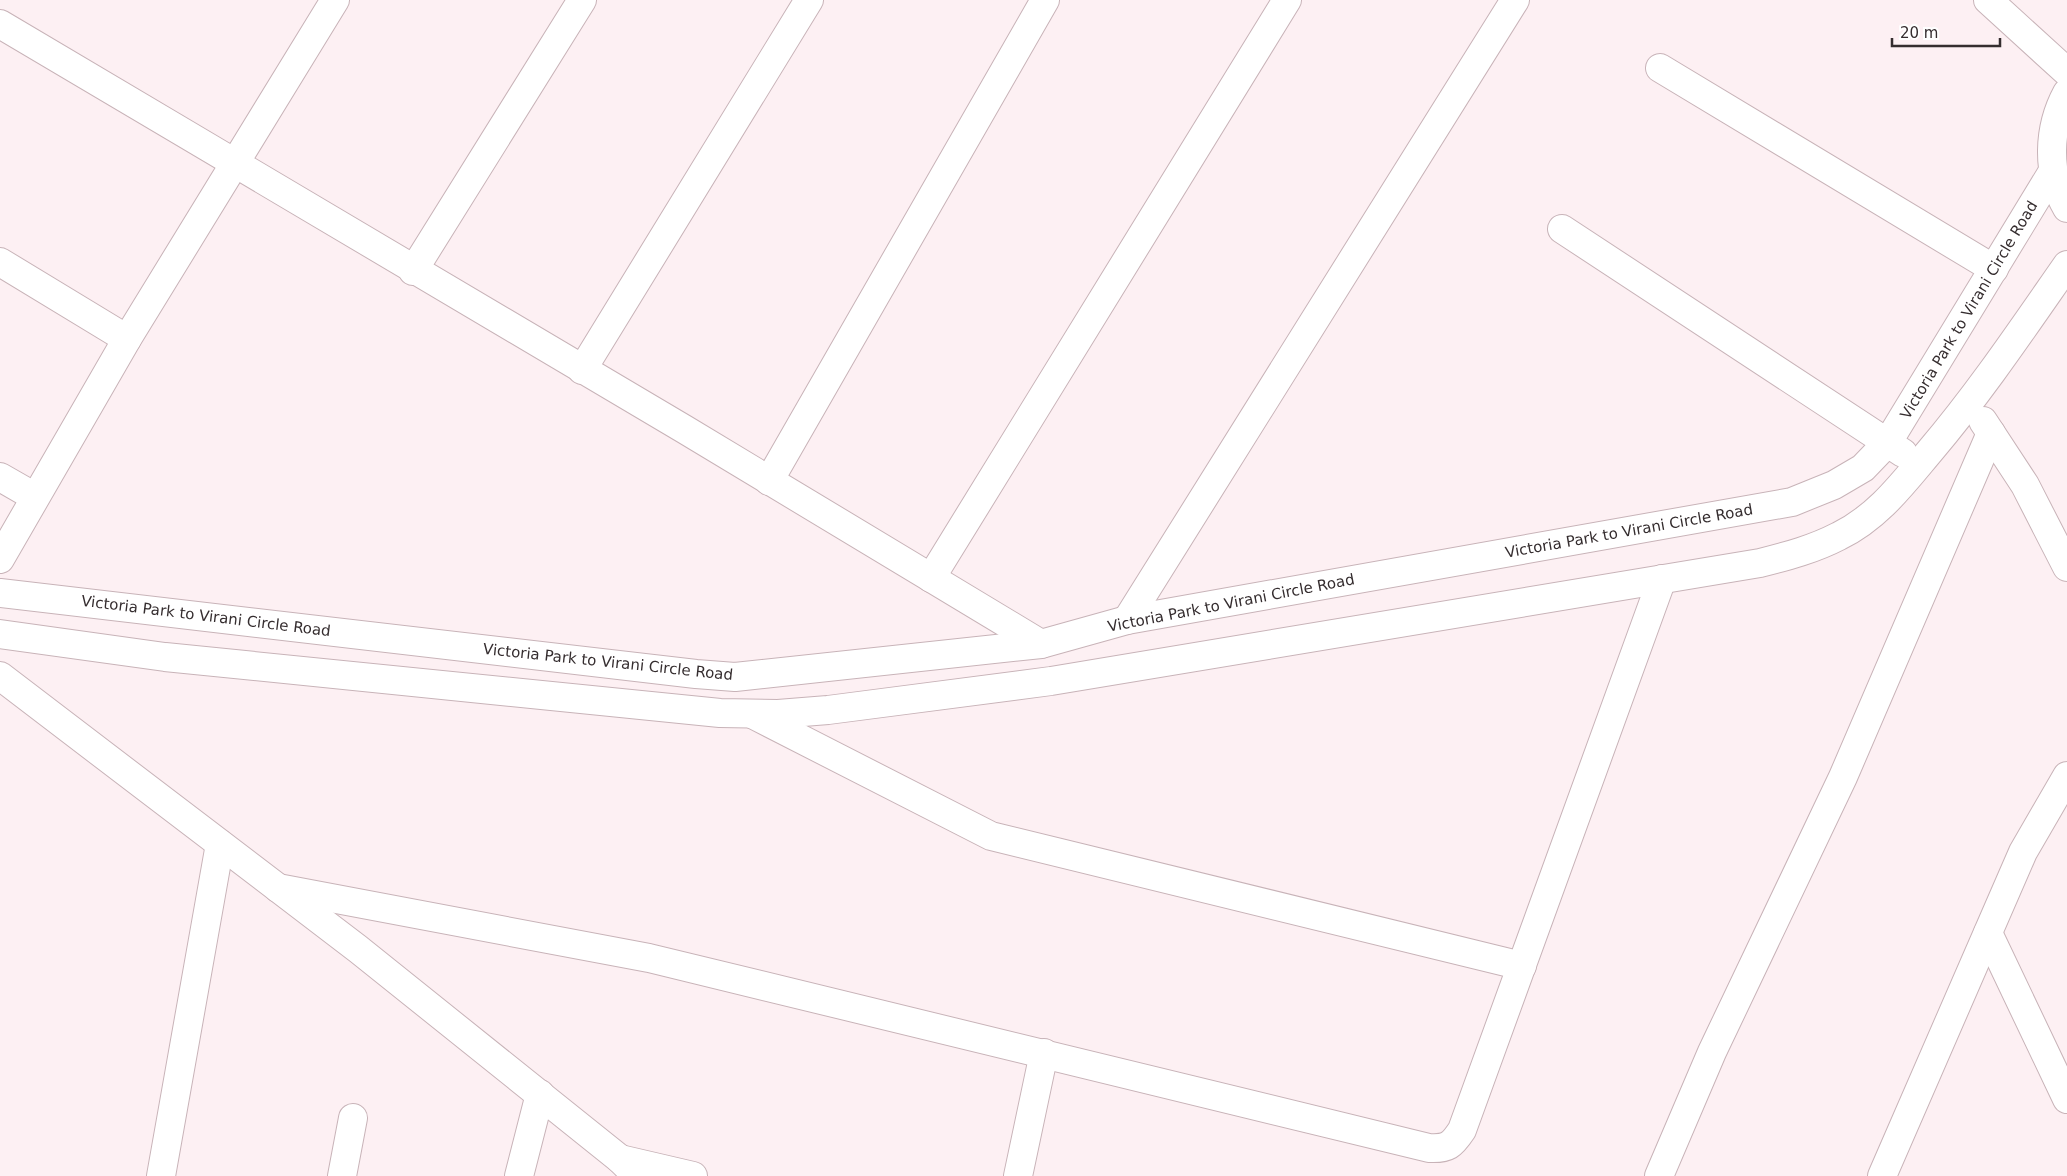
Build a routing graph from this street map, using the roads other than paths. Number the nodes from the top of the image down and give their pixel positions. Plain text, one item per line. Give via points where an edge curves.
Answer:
1 (335, 0) edge
2 (582, 0) edge
3 (809, 0) edge
4 (1045, 0) edge
5 (1287, 0) edge
6 (1515, 0) edge
7 (1988, 0) edge
8 (0, 24) edge
9 (1660, 68) dead end
10 (2067, 72) edge
11 (2067, 92) edge
12 (234, 165) junction
13 (2053, 171) junction
14 (2067, 208) edge
15 (1562, 229) dead end
16 (0, 262) edge
17 (2067, 265) edge
18 (1994, 269) junction
19 (413, 271) junction
20 (127, 339) junction
21 (582, 370) junction
22 (1971, 402) junction
23 (1991, 432) junction
24 (1888, 442) junction
25 (1919, 464) junction
26 (0, 477) edge
27 (769, 481) junction
28 (36, 497) junction
29 (0, 559) edge
30 (2067, 567) edge
31 (931, 578) junction
32 (1662, 579) junction
33 (0, 593) edge
34 (1127, 620) junction
35 (0, 634) edge
36 (1041, 644) junction
37 (880, 662) junction
38 (0, 676) edge
39 (887, 702) junction
40 (750, 713) junction
41 (2067, 776) edge
42 (220, 844) junction
43 (278, 888) junction
44 (1988, 934) junction
45 (1522, 966) junction
46 (1044, 1053) junction
47 (540, 1094) junction
48 (2067, 1099) edge
49 (353, 1118) dead end
50 (629, 1168) edge
51 (161, 1176) edge
52 (342, 1176) edge
53 (519, 1176) edge
54 (693, 1176) edge
55 (1018, 1176) edge
56 (1659, 1176) edge
57 (1882, 1176) edge

1 - 12 street
2 - 19 street
3 - 21 street
4 - 27 street
5 - 31 street
6 - 34 street
7 - 10 street
8 - 12 street
9 - 18 street
11 - 13 street via 2059,107 2052,139
12 - 19 street
12 - 20 street
13 - 14 street
13 - 18 street, Victoria Park to Virani Circle Road
15 - 24 street
16 - 20 street
17 - 22 street
18 - 24 street, Victoria Park to Virani Circle Road
19 - 21 street
20 - 28 street
21 - 27 street
22 - 23 street
22 - 25 street
23 - 30 street via 2025,486
23 - 56 street via 1843,777 1712,1052
24 - 25 street
24 - 34 street, Victoria Park to Virani Circle Road via 1863,468 1834,485 1792,502
25 - 32 street via 1875,513 1840,536 1805,551 1760,563
26 - 28 street
27 - 31 street
28 - 29 street
31 - 36 street
32 - 39 street via 1092,675
32 - 45 street
33 - 37 street, Victoria Park to Virani Circle Road via 696,674 735,677
34 - 36 street, Victoria Park to Virani Circle Road
35 - 40 street via 165,657 720,713
36 - 37 street, Victoria Park to Virani Circle Road
37 - 39 street
38 - 42 street
39 - 40 street via 828,710
40 - 45 street via 991,836
41 - 44 street via 2023,852
42 - 43 street
42 - 51 street
43 - 46 street via 648,958
43 - 47 street
44 - 48 street
44 - 57 street
45 - 46 street via 1462,1130 1454,1142 1443,1149
46 - 55 street
47 - 50 street
47 - 53 street
49 - 52 street
50 - 54 street

